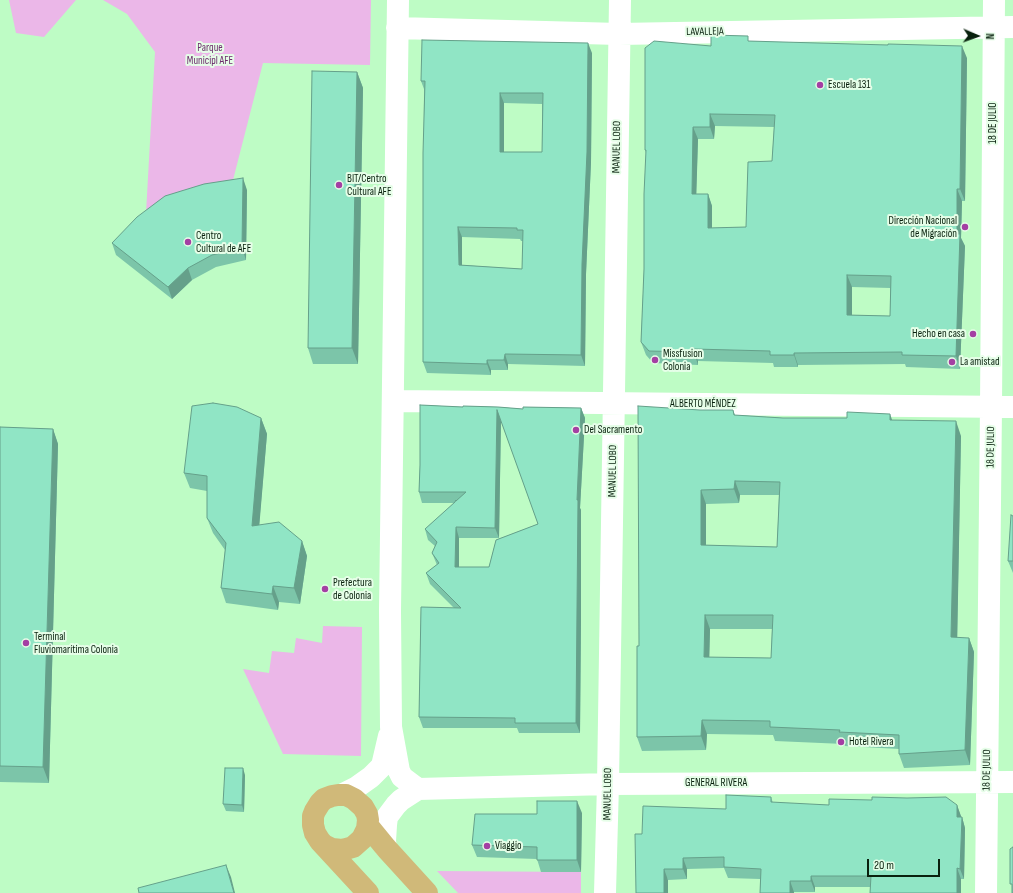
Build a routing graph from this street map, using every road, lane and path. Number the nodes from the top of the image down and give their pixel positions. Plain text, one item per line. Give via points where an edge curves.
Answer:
1 (398, 0) edge
2 (620, 0) edge
3 (994, 0) edge
4 (1003, 27) edge
5 (397, 28) junction
6 (619, 34) junction
7 (393, 401) junction
8 (614, 404) junction
9 (991, 406) junction
10 (1013, 407) edge
11 (391, 727) junction
12 (987, 782) junction
13 (1013, 782) edge
14 (608, 784) junction
15 (418, 789) junction
16 (341, 795) junction
17 (368, 826) junction
18 (324, 845) junction
19 (386, 848) junction
20 (368, 893) edge
21 (427, 893) edge
22 (605, 893) edge
23 (986, 893) edge

1 - 5 street
2 - 6 street, MANUEL LOBO
3 - 4 street, 18 DE JULIO
4 - 6 street, LAVALLEJA
4 - 9 street, 18 DE JULIO
5 - 6 street, LAVALLEJA
5 - 7 street
6 - 8 street, MANUEL LOBO
7 - 8 street, ALBERTO MÉNDEZ
7 - 11 street
8 - 9 street, ALBERTO MÉNDEZ
8 - 14 street, MANUEL LOBO
9 - 10 street, ALBERTO MÉNDEZ
9 - 12 street, 18 DE JULIO
11 - 15 street via 399,771 402,777
11 - 16 street via 382,766 372,777
12 - 13 street, GENERAL RIVERA
12 - 14 street, GENERAL RIVERA
12 - 23 street, 18 DE JULIO
14 - 15 street, GENERAL RIVERA
14 - 22 street, MANUEL LOBO
15 - 19 street via 401,800 387,817
16 - 17 main road via 352,797 361,804 367,814
16 - 18 main road via 322,801 313,816 315,833
17 - 18 main road via 362,840 351,848 337,850
17 - 19 main road
18 - 20 main road
19 - 21 main road

